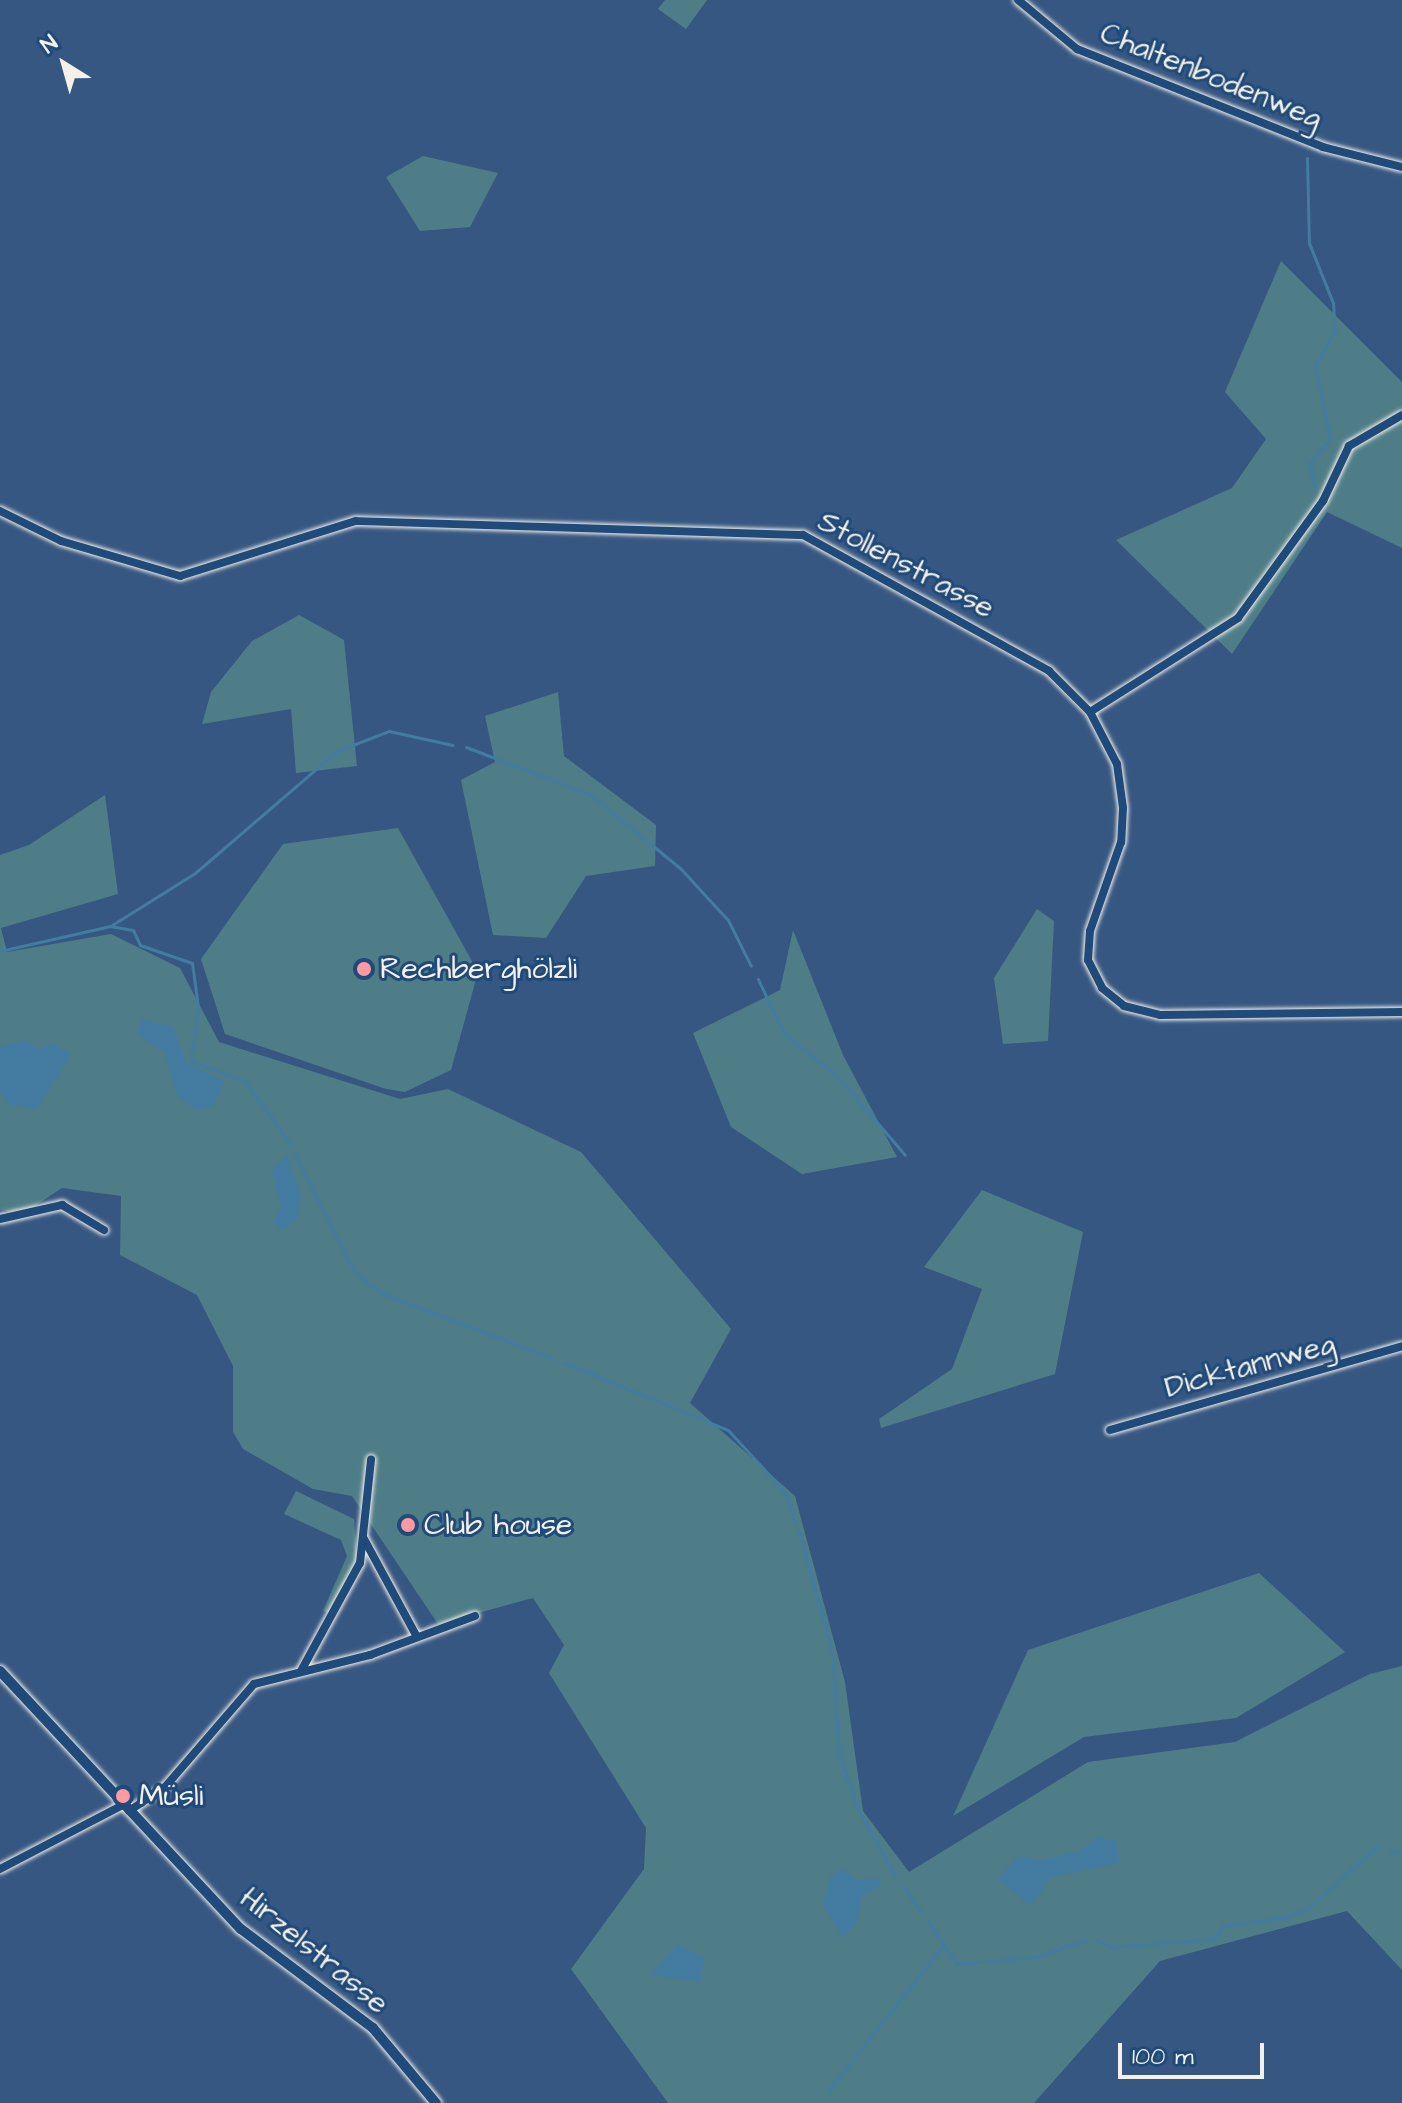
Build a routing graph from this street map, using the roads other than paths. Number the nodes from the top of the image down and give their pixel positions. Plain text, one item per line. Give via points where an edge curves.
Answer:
1 (1018, 0) edge
2 (1402, 167) edge
3 (1402, 415) edge
4 (0, 511) edge
5 (1090, 712) junction
6 (1402, 1012) edge
7 (0, 1219) edge
8 (104, 1230) dead end
9 (1402, 1346) edge
10 (1110, 1430) dead end
11 (371, 1460) dead end
12 (364, 1538) junction
13 (475, 1616) dead end
14 (417, 1637) junction
15 (0, 1671) edge
16 (300, 1672) junction
17 (126, 1808) junction
18 (0, 1869) edge
19 (436, 2103) edge

1 - 2 street, Chaltenbodenweg via 1077,49 1323,147
3 - 5 street via 1349,446 1323,501 1238,618
4 - 5 street, Stollenstrasse via 61,541 180,576 356,521 785,532 819,541 999,640 1049,671
5 - 6 street, Stollenstrasse via 1117,764 1123,808 1121,842 1090,931 1088,960 1102,988 1124,1006 1160,1015
7 - 8 street via 62,1205
9 - 10 street, Dicktannweg
11 - 12 street
12 - 14 street
12 - 16 street via 360,1563
13 - 14 street
14 - 16 street
15 - 17 street, Hirzelstrasse
16 - 17 street via 254,1684 165,1787
17 - 18 street
17 - 19 street, Hirzelstrasse via 241,1929 389,2043

